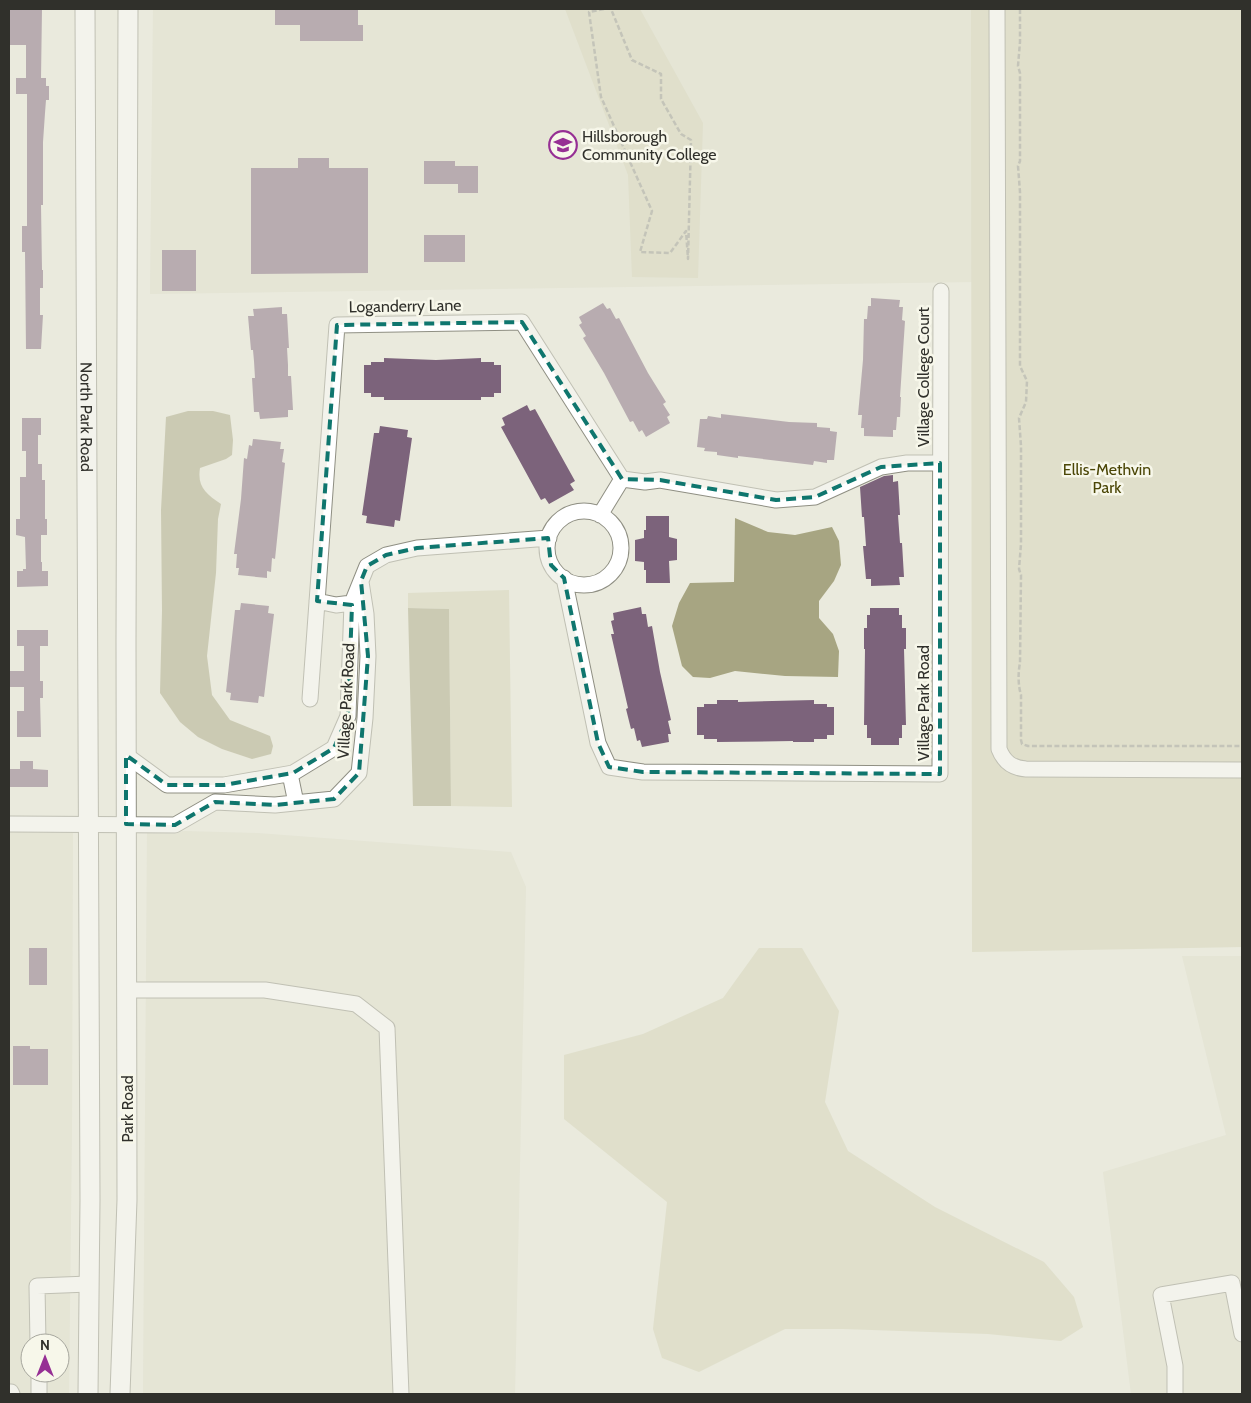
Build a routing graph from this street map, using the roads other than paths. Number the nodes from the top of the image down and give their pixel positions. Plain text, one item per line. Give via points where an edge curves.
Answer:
1 (85, 9) edge
2 (128, 9) edge
3 (998, 9) edge
4 (940, 291) dead end
5 (940, 463) junction
6 (622, 479) junction
7 (600, 515) junction
8 (549, 538) junction
9 (564, 578) junction
10 (361, 581) junction
11 (317, 601) junction
12 (352, 604) junction
13 (310, 699) dead end
14 (345, 723) junction
15 (364, 725) junction
16 (126, 755) junction
17 (1242, 770) edge
18 (290, 774) junction
19 (214, 785) junction
20 (215, 802) junction
21 (296, 803) junction
22 (9, 824) edge
23 (88, 824) junction
24 (126, 824) junction
25 (127, 990) junction
26 (89, 1284) junction
27 (38, 1333) edge
28 (1242, 1334) edge
29 (88, 1394) edge
30 (120, 1394) edge
31 (401, 1394) edge
32 (1175, 1394) edge

1 - 23 main road, North Park Road
2 - 16 main road
3 - 17 street via 999,749 1006,762 1018,769
4 - 5 street, Village College Court
5 - 6 street via 881,466 815,497 776,500 660,480
5 - 9 street, Village Park Road via 940,774 643,772 609,767 598,743
6 - 7 street
6 - 11 street, Loganderry Lane via 522,322 337,325
7 - 8 street via 582,511 570,514 560,520
7 - 9 street via 614,526 619,536 619,560 613,571 593,584 581,585
8 - 9 street, Village Park Road via 547,554 551,565
8 - 10 street, Village Park Road via 409,550 386,555 366,566
10 - 12 street, Village Park Road
10 - 15 street, Village Park Road via 368,656
11 - 12 street
11 - 13 street, Loganderry Lane
12 - 14 street, Village Park Road via 348,716
14 - 15 street
14 - 18 street, Village Park Road via 334,748
15 - 21 street, Village Park Road via 360,773 334,799
16 - 19 street, Village Park Road via 167,785
16 - 24 main road
18 - 19 street, Village Park Road
18 - 21 street
19 - 20 street
20 - 21 street, Village Park Road
20 - 24 street via 175,825
22 - 23 street
23 - 24 street
23 - 26 main road
24 - 25 main road, Park Road
25 - 30 main road, Park Road via 128,1200
25 - 31 street via 265,990 356,1004 386,1028
26 - 27 street via 37,1286
26 - 29 main road
28 - 32 street via 1232,1282 1161,1295 1175,1366

